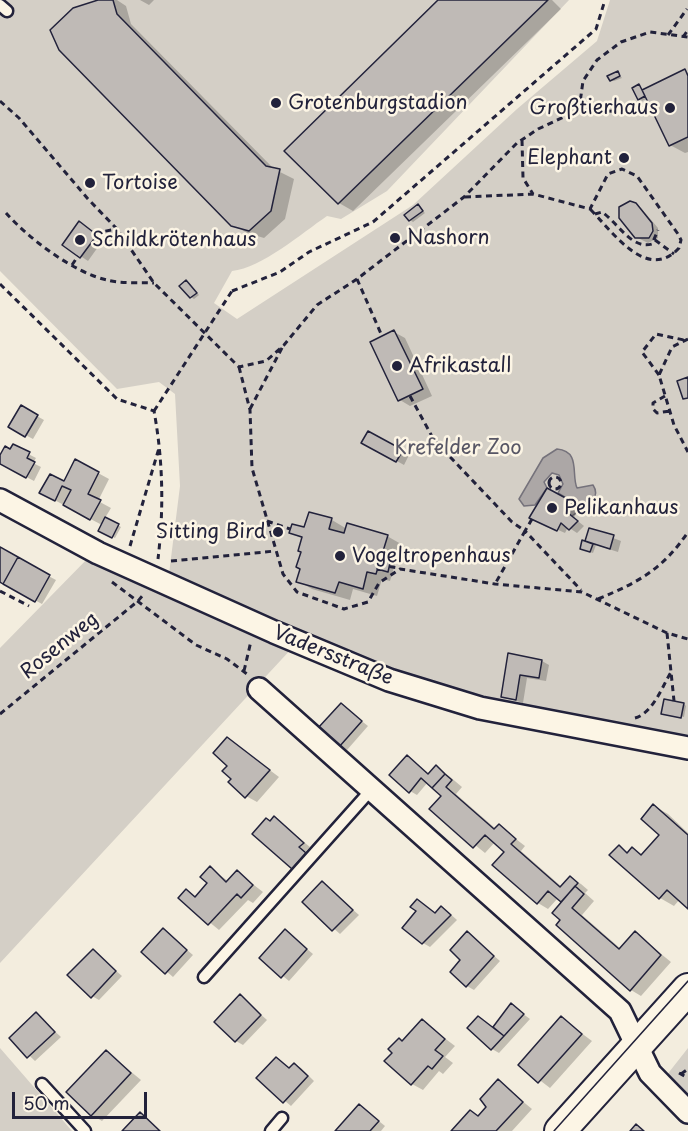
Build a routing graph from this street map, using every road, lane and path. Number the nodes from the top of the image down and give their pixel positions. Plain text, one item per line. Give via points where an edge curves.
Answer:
1 (605, 0) edge
2 (687, 9) edge
3 (688, 30) edge
4 (668, 35) junction
5 (683, 37) junction
6 (688, 37) edge
7 (0, 101) edge
8 (650, 105) dead end
9 (579, 110) junction
10 (522, 140) junction
11 (533, 194) junction
12 (464, 197) junction
13 (590, 209) junction
14 (6, 213) dead end
15 (595, 214) junction
16 (117, 229) junction
17 (658, 230) dead end
18 (94, 233) dead end
19 (655, 240) junction
20 (633, 241) junction
21 (629, 249) junction
22 (674, 254) junction
23 (78, 256) dead end
24 (71, 265) junction
25 (357, 279) junction
26 (154, 283) junction
27 (0, 284) edge
28 (382, 336) dead end
29 (687, 340) edge
30 (284, 345) junction
31 (239, 367) junction
32 (660, 375) junction
33 (410, 396) dead end
34 (665, 396) junction
35 (250, 410) junction
36 (154, 411) junction
37 (670, 411) junction
38 (160, 444) junction
39 (688, 452) edge
40 (549, 488) joint
41 (0, 500) edge
42 (532, 519) dead end
43 (265, 520) junction
44 (290, 529) dead end
45 (525, 531) junction
46 (688, 532) edge
47 (275, 551) junction
48 (171, 561) dead end
49 (125, 563) junction
50 (379, 565) dead end
51 (400, 569) junction
52 (156, 577) junction
53 (495, 584) junction
54 (0, 591) edge
55 (582, 592) junction
56 (598, 599) junction
57 (138, 601) dead end
58 (29, 606) dead end
59 (148, 607) dead end
60 (256, 624) junction
61 (667, 633) junction
62 (688, 639) edge
63 (671, 672) junction
64 (259, 689) dead end
65 (674, 701) dead end
66 (0, 714) edge
67 (641, 716) dead end
68 (688, 748) edge
69 (371, 790) junction
70 (204, 977) dead end
71 (688, 989) edge
72 (637, 1046) junction
73 (688, 1069) edge
74 (681, 1074) dead end
75 (42, 1084) dead end
76 (688, 1112) edge
77 (282, 1118) dead end
78 (85, 1131) edge
79 (270, 1131) edge
80 (560, 1131) edge

1 - 36 path, bridge via 596,29 373,222 309,252 280,272 232,291
2 - 4 path
3 - 5 path
4 - 5 path
4 - 9 path via 650,32 621,42 597,60 583,81
5 - 6 path
7 - 16 path
8 - 9 path via 632,112
9 - 10 path
10 - 11 path via 523,178
10 - 12 path
11 - 12 path
11 - 13 path
12 - 25 path
13 - 15 path
13 - 22 path via 608,174 622,169 630,172 637,176 678,234 681,240
14 - 24 path
15 - 20 path via 602,212
15 - 21 path
16 - 18 path
16 - 26 path
17 - 19 path
19 - 20 path via 644,246
19 - 22 path
20 - 21 path
21 - 22 path via 654,261
23 - 24 path
24 - 26 path via 106,280
25 - 28 path
25 - 30 path via 317,305
26 - 31 path
27 - 36 path via 117,399
29 - 32 path via 672,346
29 - 32 path via 656,334 648,344 642,352
30 - 31 path via 266,361
30 - 35 path
31 - 35 path
32 - 34 path
33 - 45 path via 434,440
34 - 37 path
34 - 37 path via 652,403 653,409 657,413
35 - 43 path via 252,468
36 - 38 path
37 - 39 path
38 - 49 path
38 - 52 path via 164,516
40 - 40 path via 559,487 559,478 550,479
41 - 49 street, Vadersstraße via 98,553
42 - 45 path
43 - 44 path
43 - 47 path
45 - 53 path
45 - 55 path
46 - 56 path via 674,553 638,583
47 - 48 path
47 - 51 path via 283,574 297,592 344,609 368,602 379,583
49 - 52 street, Vadersstraße
50 - 51 path
51 - 53 path
52 - 60 street, Vadersstraße
53 - 55 path
54 - 58 path
55 - 56 path
56 - 61 path
57 - 66 path, Rosenweg
59 - 60 path via 196,645 244,671
60 - 68 street, Vadersstraße via 389,680 480,708
61 - 62 path
61 - 63 path
63 - 65 path
63 - 67 path
64 - 69 street
69 - 70 lane
69 - 72 street via 620,1011
71 - 72 main road
72 - 76 street via 650,1073
72 - 80 main road
73 - 74 path
75 - 78 lane
77 - 79 lane

